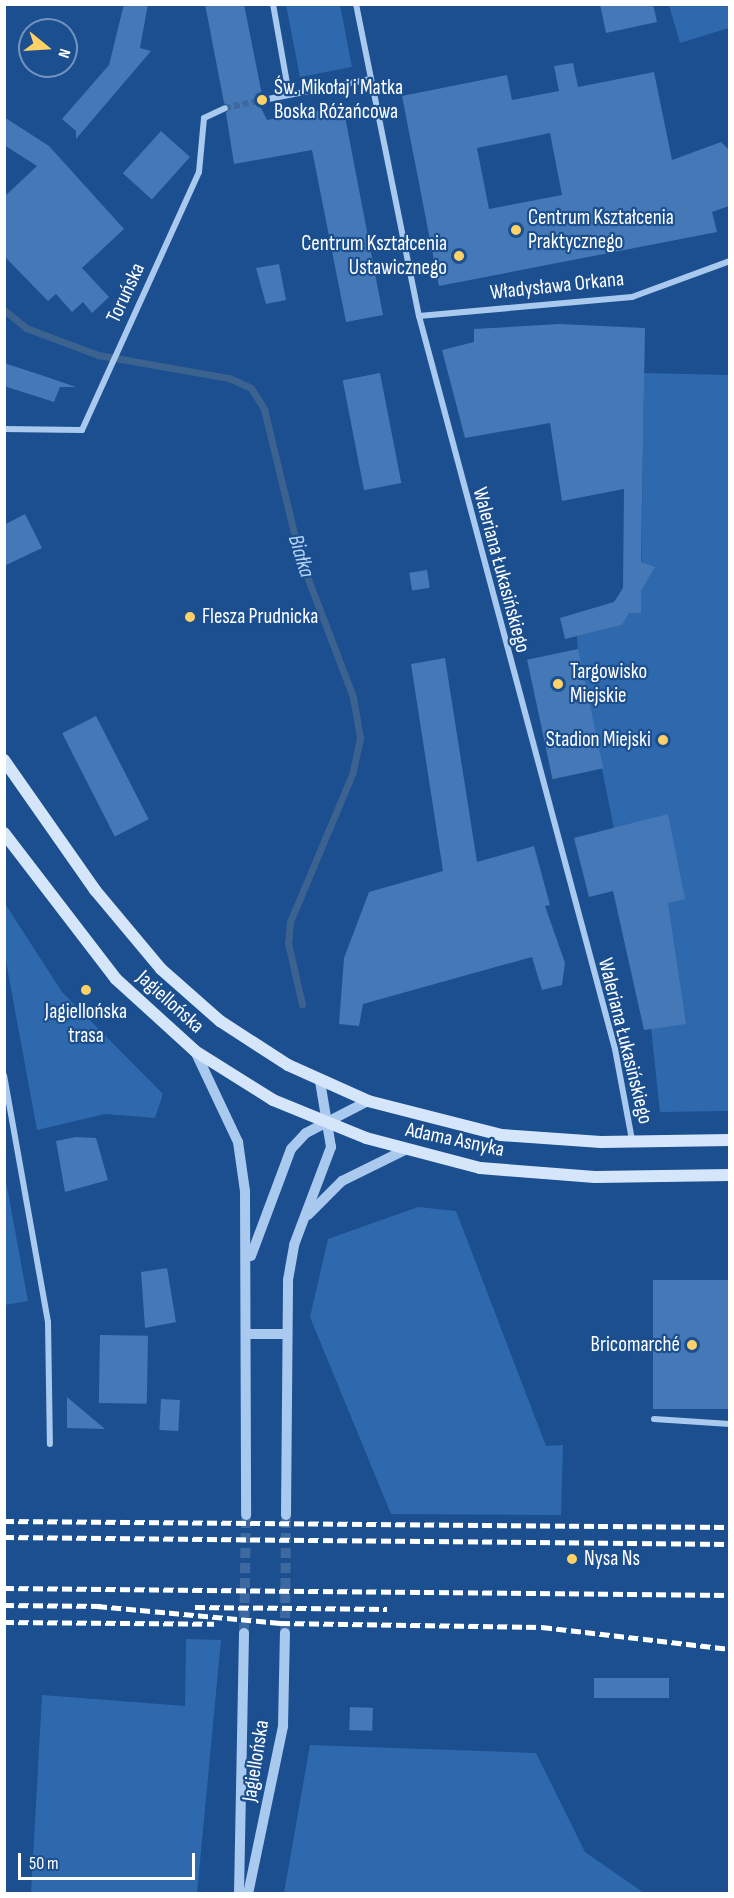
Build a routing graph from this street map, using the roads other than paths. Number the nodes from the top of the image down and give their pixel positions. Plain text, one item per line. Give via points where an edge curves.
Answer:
1 (273, 4) edge
2 (356, 4) edge
3 (371, 80) junction
4 (290, 95) junction
5 (262, 100) tunnel mouth
6 (225, 108) tunnel mouth
7 (729, 261) edge
8 (419, 316) junction
9 (4, 429) edge
10 (4, 760) edge
11 (4, 833) edge
12 (195, 1051) junction
13 (4, 1075) edge
14 (320, 1081) junction
15 (368, 1101) junction
16 (330, 1125) junction
17 (632, 1140) junction
18 (729, 1140) edge
19 (405, 1150) junction
20 (729, 1175) edge
21 (303, 1220) junction
22 (249, 1265) junction
23 (247, 1334) junction
24 (286, 1334) junction
25 (654, 1419) dead end
26 (729, 1424) edge
27 (50, 1444) dead end
28 (246, 1515) tunnel mouth
29 (286, 1515) tunnel mouth
30 (244, 1633) tunnel mouth
31 (285, 1633) tunnel mouth
32 (239, 1893) edge
33 (248, 1893) edge

1 - 4 street
2 - 3 street, Waleriana Łukasińskiego
3 - 4 street
3 - 8 street, Waleriana Łukasińskiego
4 - 5 street
6 - 9 street, Toruńska via 204,118 199,172 82,430
7 - 8 street, Władysława Orkana via 632,297
8 - 17 street, Waleriana Łukasińskiego via 615,1049
10 - 14 main road, Jagiellońska via 95,890 161,969 220,1021
11 - 12 main road, Jagiellońska via 116,979
12 - 16 main road, Adama Asnyka via 273,1100
12 - 22 street, Jagiellońska via 238,1142
13 - 27 street via 48,1322
14 - 15 main road, Adama Asnyka
14 - 16 street
15 - 16 street, Jagiellońska
15 - 17 main road, Adama Asnyka via 501,1135
16 - 19 main road, Adama Asnyka
16 - 21 street via 326,1167
16 - 22 street, Jagiellońska via 306,1133 291,1149
17 - 18 main road, Adama Asnyka
19 - 20 main road, Adama Asnyka via 480,1168 550,1175
19 - 21 street via 342,1181
21 - 24 street via 288,1280
22 - 23 street, Jagiellońska
23 - 24 street
23 - 28 street, Jagiellońska
24 - 29 street
25 - 26 street
30 - 32 street, Jagiellońska
31 - 33 street, Jagiellońska via 283,1726

